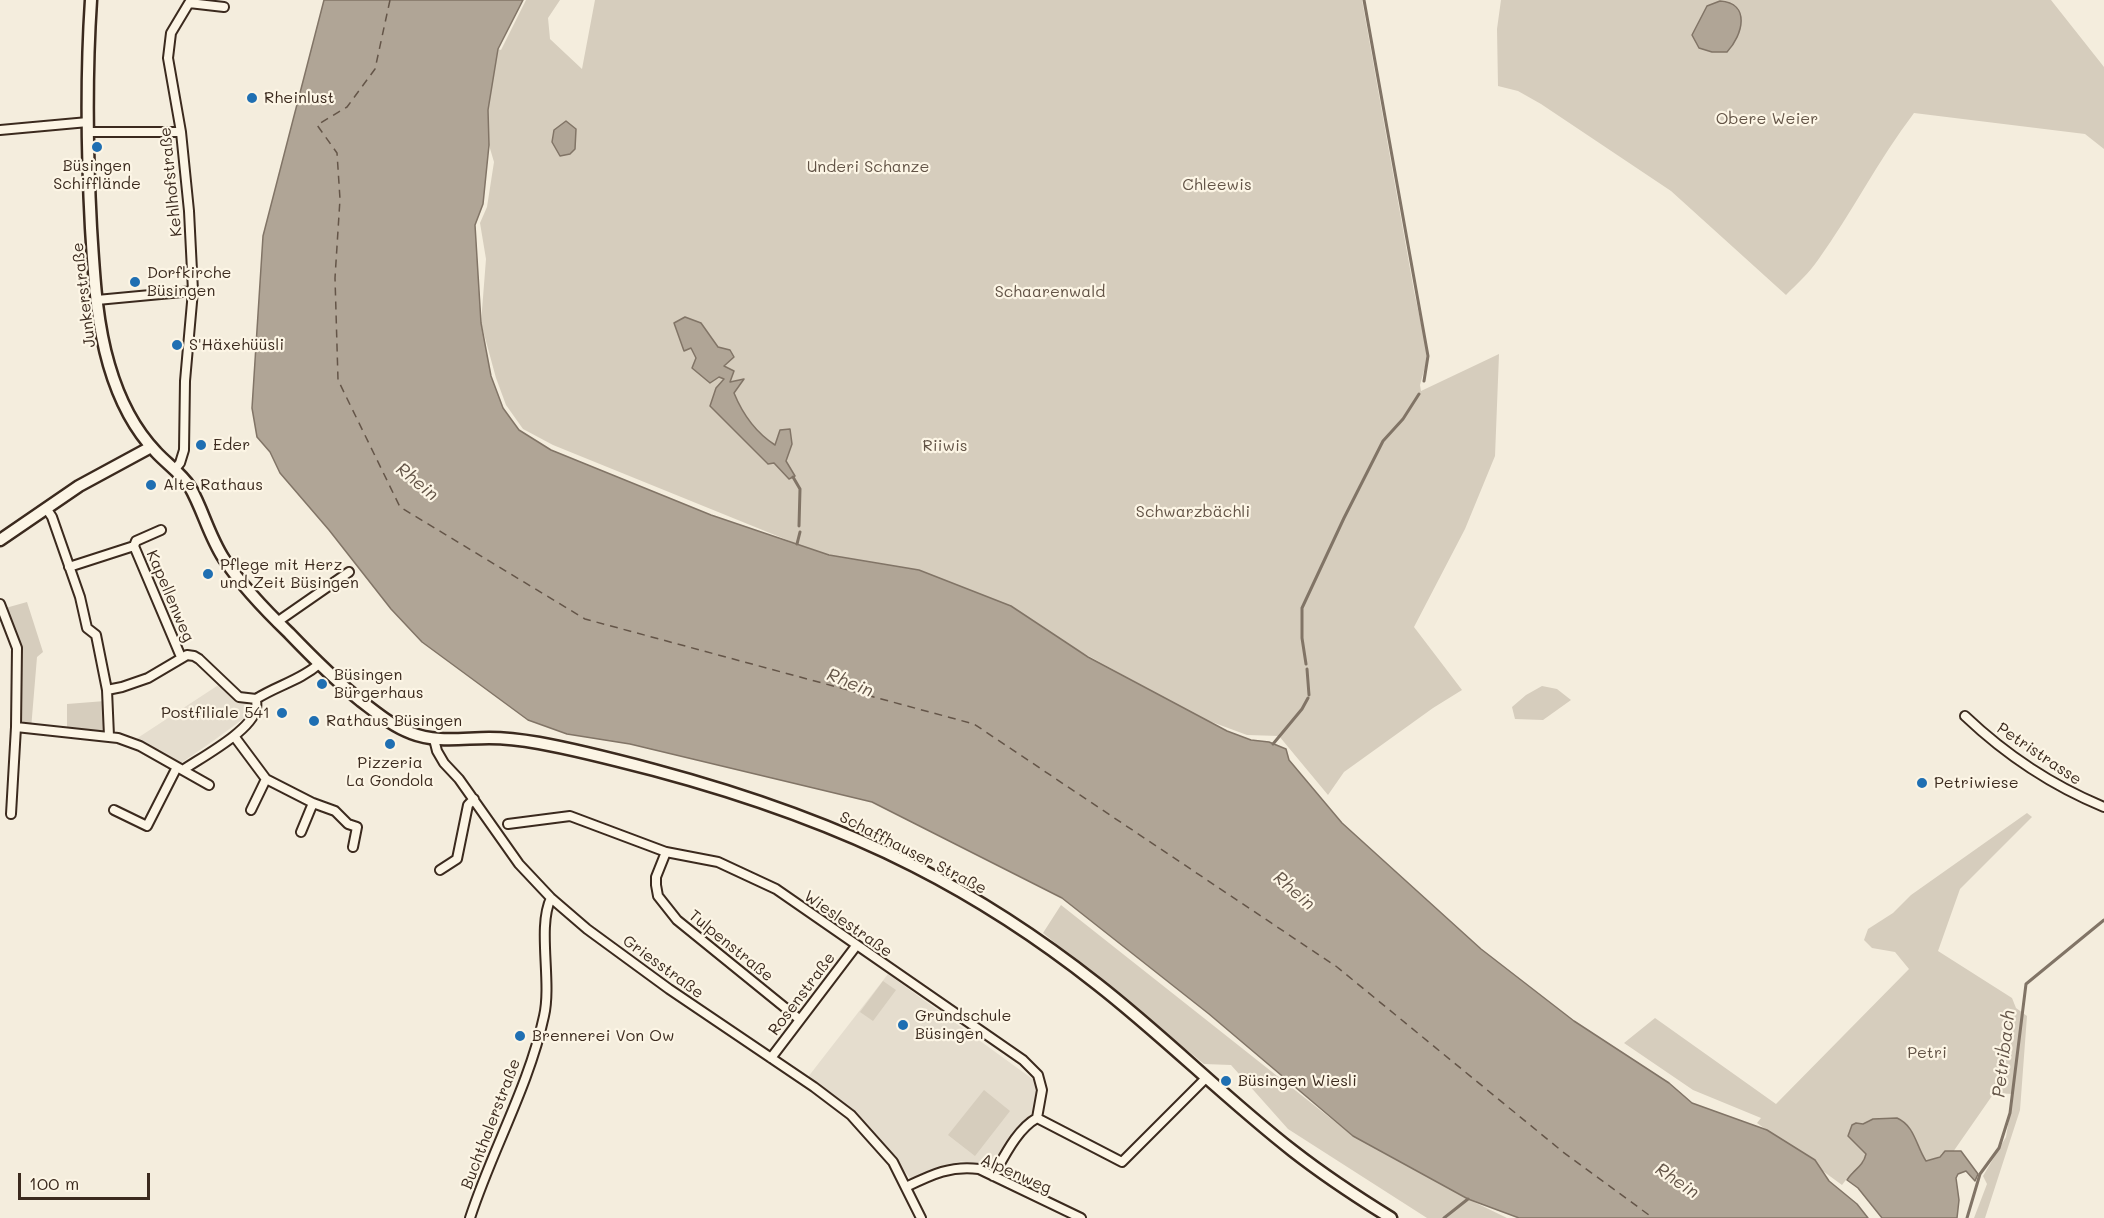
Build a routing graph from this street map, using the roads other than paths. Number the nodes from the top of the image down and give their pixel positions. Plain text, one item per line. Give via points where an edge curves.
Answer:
1 (91, 0) edge
2 (224, 7) dead end
3 (88, 127) junction
4 (0, 130) edge
5 (181, 132) junction
6 (193, 291) junction
7 (97, 300) junction
8 (151, 447) junction
9 (174, 469) junction
10 (46, 508) junction
11 (161, 530) dead end
12 (0, 540) edge
13 (134, 546) junction
14 (69, 567) junction
15 (349, 572) dead end
16 (0, 603) edge
17 (277, 622) junction
18 (181, 657) junction
19 (320, 664) junction
20 (107, 690) junction
21 (256, 699) junction
22 (1965, 716) dead end
23 (16, 727) junction
24 (109, 736) junction
25 (234, 736) junction
26 (434, 739) junction
27 (180, 769) junction
28 (266, 780) junction
29 (209, 785) dead end
30 (474, 799) junction
31 (313, 803) junction
32 (2104, 807) edge
33 (114, 810) dead end
34 (251, 810) dead end
35 (11, 814) dead end
36 (508, 824) dead end
37 (301, 832) dead end
38 (353, 847) dead end
39 (666, 852) junction
40 (440, 870) dead end
41 (551, 898) junction
42 (856, 946) junction
43 (799, 1019) junction
44 (771, 1059) junction
45 (1206, 1078) junction
46 (1037, 1118) junction
47 (993, 1176) junction
48 (906, 1187) junction
49 (470, 1218) edge
50 (921, 1218) edge
51 (1081, 1218) edge
52 (1391, 1218) edge

1 - 3 main road, Junkerstraße
2 - 5 street, Kehlhofstraße via 189,3 171,33 168,69
3 - 4 street
3 - 5 street
3 - 7 main road, Junkerstraße
5 - 6 street, Kehlhofstraße
6 - 7 street
6 - 9 street, Kehlhofstraße via 184,381 184,450
7 - 8 main road, Junkerstraße via 113,379
8 - 9 main road, Junkerstraße
8 - 10 main road
9 - 17 main road, Junkerstraße via 190,488 224,558
10 - 12 main road
10 - 14 street
11 - 13 street, Kapellenweg via 136,541
13 - 14 street, Kapellenweg
13 - 18 street, Kapellenweg
14 - 20 street via 87,628 96,635
15 - 17 street
16 - 23 street via 16,648
17 - 19 main road, Junkerstraße
18 - 20 street, Kapellenweg via 148,678
18 - 21 street, Kapellenweg via 194,656 239,698
19 - 21 street
19 - 26 main road, Junkerstraße via 386,720 414,735
20 - 24 street
21 - 25 street via 249,722
22 - 32 street, Petristrasse via 2007,752 2077,796
23 - 24 street
23 - 35 street
24 - 27 street via 140,746
25 - 27 street
25 - 28 street
26 - 30 street, Griesstraße via 440,757
26 - 45 main road, Schaffhauser Straße via 507,739 586,753 739,794 846,834 946,883 1034,937 1097,983
27 - 29 street
27 - 33 street via 147,826
28 - 31 street
28 - 34 street
30 - 40 street via 468,805 457,859
30 - 41 street, Griesstraße via 519,864
31 - 37 street
31 - 38 street via 335,811 357,827
36 - 39 street, Wieslestraße via 570,816
39 - 42 street, Wieslestraße via 718,862 776,889
39 - 43 street, Tulpenstraße via 656,885 658,896 677,920
41 - 44 street, Griesstraße via 669,989
41 - 49 street, Buchthalerstraße via 546,916 544,1015 513,1113
42 - 43 street, Rosenstraße
42 - 46 street, Wieslestraße via 1023,1060 1038,1075 1042,1090
43 - 44 street, Rosenstraße
44 - 48 street, Griesstraße via 851,1115 892,1162
45 - 46 street via 1122,1162
45 - 52 main road, Schaffhauser Straße via 1292,1150
46 - 47 street via 1029,1123
47 - 48 street, Alpenweg via 979,1169 956,1168
47 - 51 street, Alpenweg
48 - 50 street, Griesstraße

